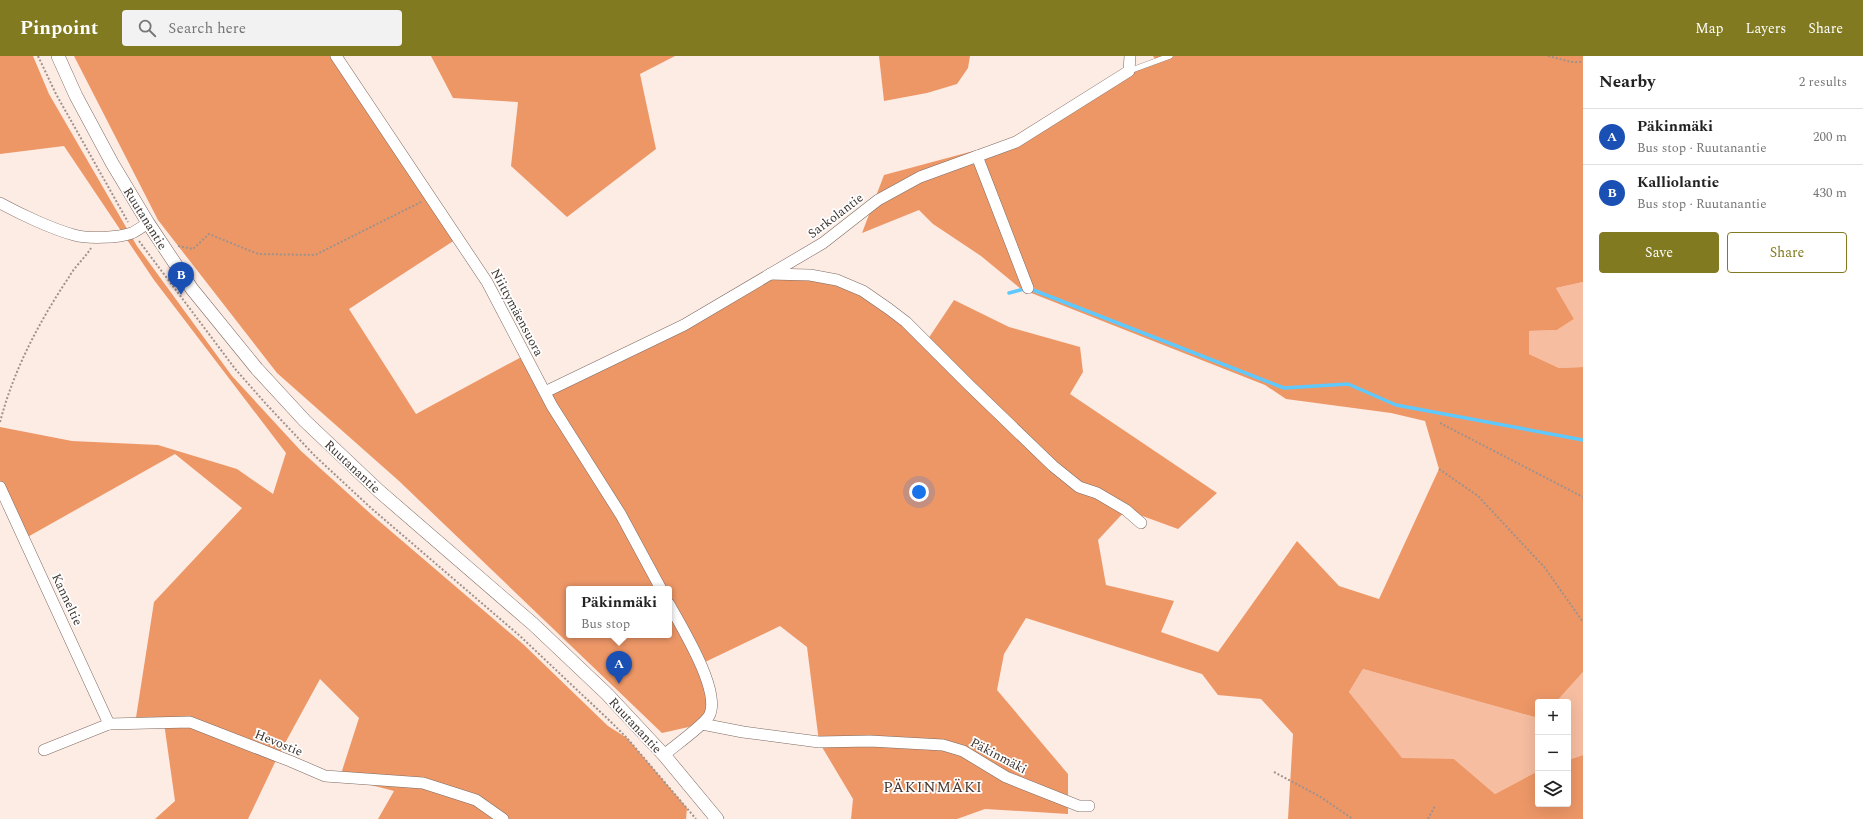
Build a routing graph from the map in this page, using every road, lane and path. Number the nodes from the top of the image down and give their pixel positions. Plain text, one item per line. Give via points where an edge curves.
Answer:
1 (58, 56) edge
2 (336, 56) edge
3 (1130, 56) edge
4 (1170, 56) edge
5 (1548, 56) edge
6 (1583, 62) edge
7 (1129, 71) junction
8 (977, 156) junction
9 (430, 197) junction
10 (0, 203) edge
11 (148, 223) junction
12 (98, 237) junction
13 (161, 242) junction
14 (770, 274) junction
15 (1028, 288) dead end
16 (545, 392) junction
17 (0, 422) edge
18 (1440, 423) dead end
19 (1439, 469) dead end
20 (0, 487) edge
21 (1583, 497) edge
22 (1141, 522) dead end
23 (659, 586) edge
24 (672, 610) edge
25 (1583, 622) edge
26 (109, 724) junction
27 (702, 724) junction
28 (44, 750) dead end
29 (664, 755) junction
30 (1274, 772) dead end
31 (1089, 806) dead end
32 (1435, 806) dead end
33 (503, 819) edge
34 (717, 819) edge
35 (1353, 819) edge
36 (1428, 819) edge

1 - 11 street, Ruutanantie via 112,163
2 - 9 street, Niittymäensuora
3 - 7 street
4 - 7 lane
5 - 6 path via 1571,62
7 - 8 street, Sarkolantie via 1016,142
8 - 14 street, Sarkolantie via 920,177 878,200 823,243
8 - 15 street
9 - 13 path via 315,255 258,254 209,234 193,249
9 - 16 street, Niittymäensuora via 487,282
10 - 12 street via 75,236
11 - 12 street via 134,232
11 - 13 street, Ruutanantie
12 - 17 path via 83,261 70,275 27,347 6,398
13 - 29 street, Ruutanantie via 192,288 257,369 305,421 379,491 534,624 607,694
14 - 16 street, Sarkolantie via 684,325
14 - 22 street via 810,275 837,280 863,291 906,322 1052,466 1079,487 1097,493
16 - 23 street, Niittymäensuora via 621,515
18 - 21 path
19 - 25 path via 1478,496 1545,568
20 - 26 street, Kanneltie
24 - 27 street via 701,664 713,702 710,716
26 - 28 street, Hevostie
26 - 33 street, Hevostie via 190,722 325,776 423,783 476,800
27 - 29 street
27 - 31 street, Päkinmäki via 819,742 943,744 963,750 1006,777 1079,806
29 - 34 street, Ruutanantie
30 - 35 path via 1319,796
32 - 36 path

